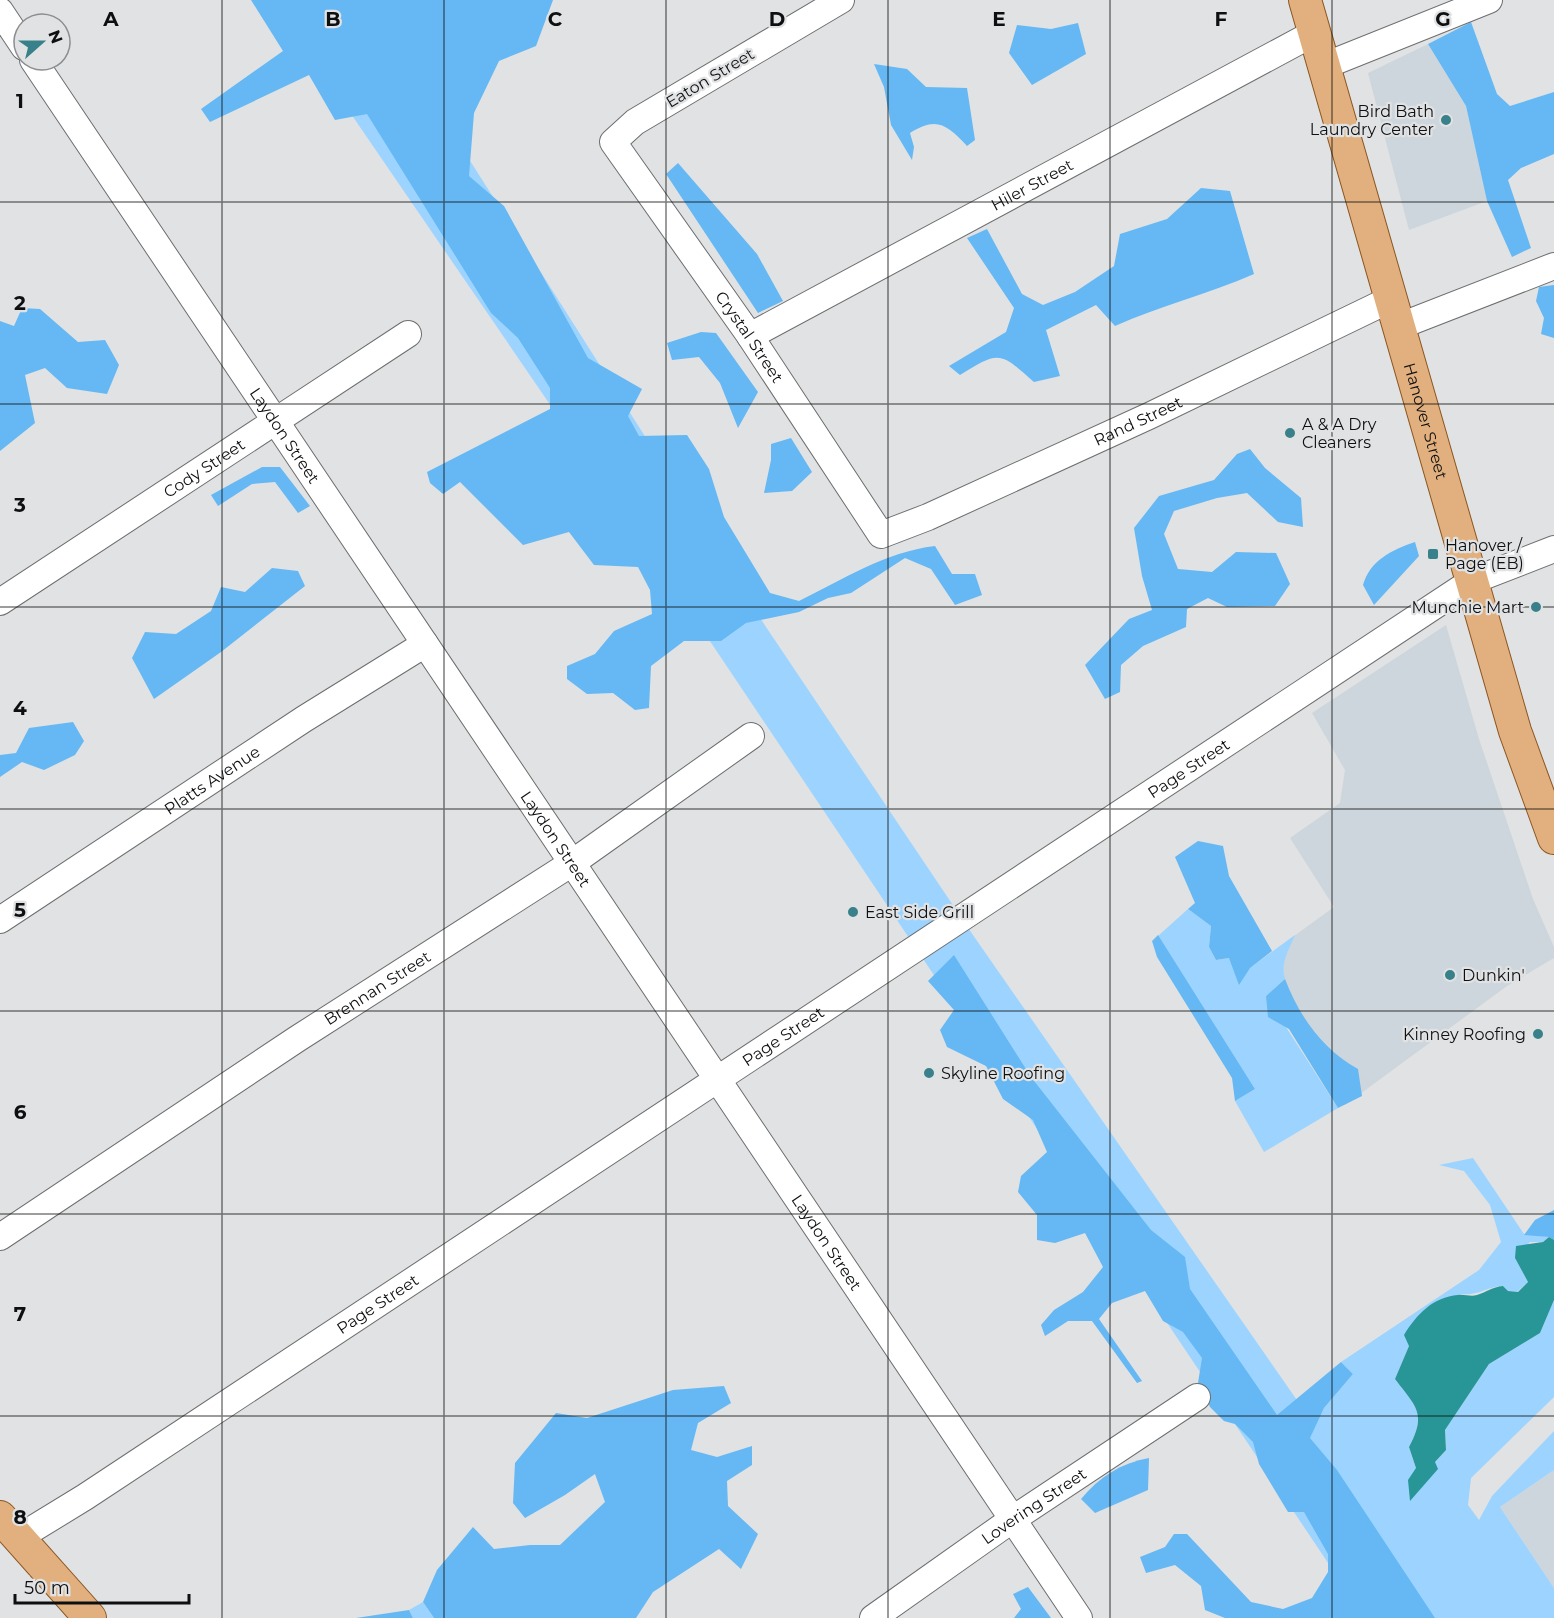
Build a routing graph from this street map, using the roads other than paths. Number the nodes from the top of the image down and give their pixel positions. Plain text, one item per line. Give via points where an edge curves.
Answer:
1 (841, 0) edge
2 (1305, 0) edge
3 (1489, 0) edge
4 (0, 11) edge
5 (12, 29) edge
6 (1314, 33) junction
7 (1324, 66) junction
8 (41, 72) edge
9 (613, 142) joint
10 (1554, 266) edge
11 (1396, 313) junction
12 (408, 334) dead end
13 (750, 336) junction
14 (276, 422) junction
15 (881, 535) joint
16 (1554, 549) edge
17 (1472, 581) junction
18 (0, 602) edge
19 (425, 644) junction
20 (751, 736) dead end
21 (1554, 838) edge
22 (572, 863) junction
23 (4, 909) edge
24 (717, 1080) junction
25 (0, 1237) edge
26 (1197, 1397) dead end
27 (1013, 1519) junction
28 (9, 1527) edge
29 (90, 1618) edge
30 (873, 1618) edge
31 (1079, 1618) edge

1 - 9 street, Eaton Street via 635,122
2 - 6 main road, Hanover Street
3 - 7 street
4 - 5 street
6 - 7 main road, Hanover Street
6 - 13 street, Hiler Street
7 - 11 main road, Hanover Street
8 - 14 street, Laydon Street
9 - 13 street, Crystal Street
10 - 11 street, Rand Street
11 - 15 street, Rand Street
11 - 17 main road, Hanover Street
12 - 14 street, Cody Street
13 - 15 street, Crystal Street
14 - 18 street, Cody Street
14 - 19 street, Laydon Street
16 - 17 street, Page Street
17 - 21 main road, Hanover Street via 1515,730
17 - 24 street, Page Street
19 - 22 street, Laydon Street
19 - 23 street, Platts Avenue
20 - 22 street, Brennan Street
22 - 24 street, Laydon Street
22 - 25 street, Brennan Street via 297,1039
24 - 27 street, Laydon Street
24 - 28 street, Page Street via 85,1497
26 - 27 street, Lovering Street
27 - 30 street, Lovering Street
27 - 31 street, Laydon Street
28 - 29 main road

